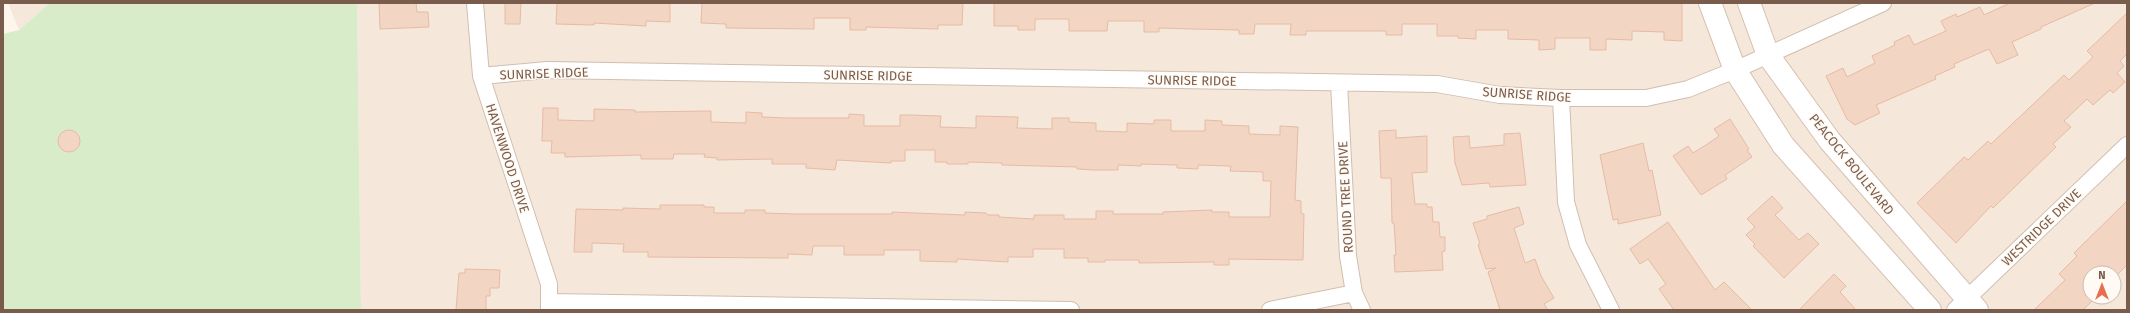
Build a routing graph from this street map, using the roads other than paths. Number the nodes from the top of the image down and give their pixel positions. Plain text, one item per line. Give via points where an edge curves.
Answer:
1 (475, 3) edge
2 (1710, 3) edge
3 (1748, 3) edge
4 (1883, 3) edge
5 (1768, 55) junction
6 (1735, 70) junction
7 (481, 76) junction
8 (1339, 83) junction
9 (1561, 98) junction
10 (2127, 145) edge
11 (1354, 293) junction
12 (549, 306) edge
13 (1966, 306) edge
14 (1071, 310) edge
15 (1270, 310) edge
16 (1362, 310) edge
17 (1611, 310) edge
18 (1930, 310) edge

1 - 7 street, HAVENWOOD DRIVE
2 - 6 street
3 - 5 street, PEACOCK BOULEVARD
4 - 5 street, SUNRISE RIDGE
5 - 6 street, SUNRISE RIDGE
5 - 13 street, PEACOCK BOULEVARD via 1830,141
6 - 9 street, SUNRISE RIDGE via 1688,89 1646,98
6 - 18 street via 1783,145
7 - 8 street, SUNRISE RIDGE via 547,70
7 - 12 street, HAVENWOOD DRIVE via 549,284
8 - 9 street, SUNRISE RIDGE via 1437,84 1500,95
8 - 11 street, ROUND TREE DRIVE via 1348,256
9 - 17 street via 1566,202 1578,245
10 - 13 street, WESTRIDGE DRIVE
11 - 15 street
11 - 16 street, ROUND TREE DRIVE
12 - 14 street

